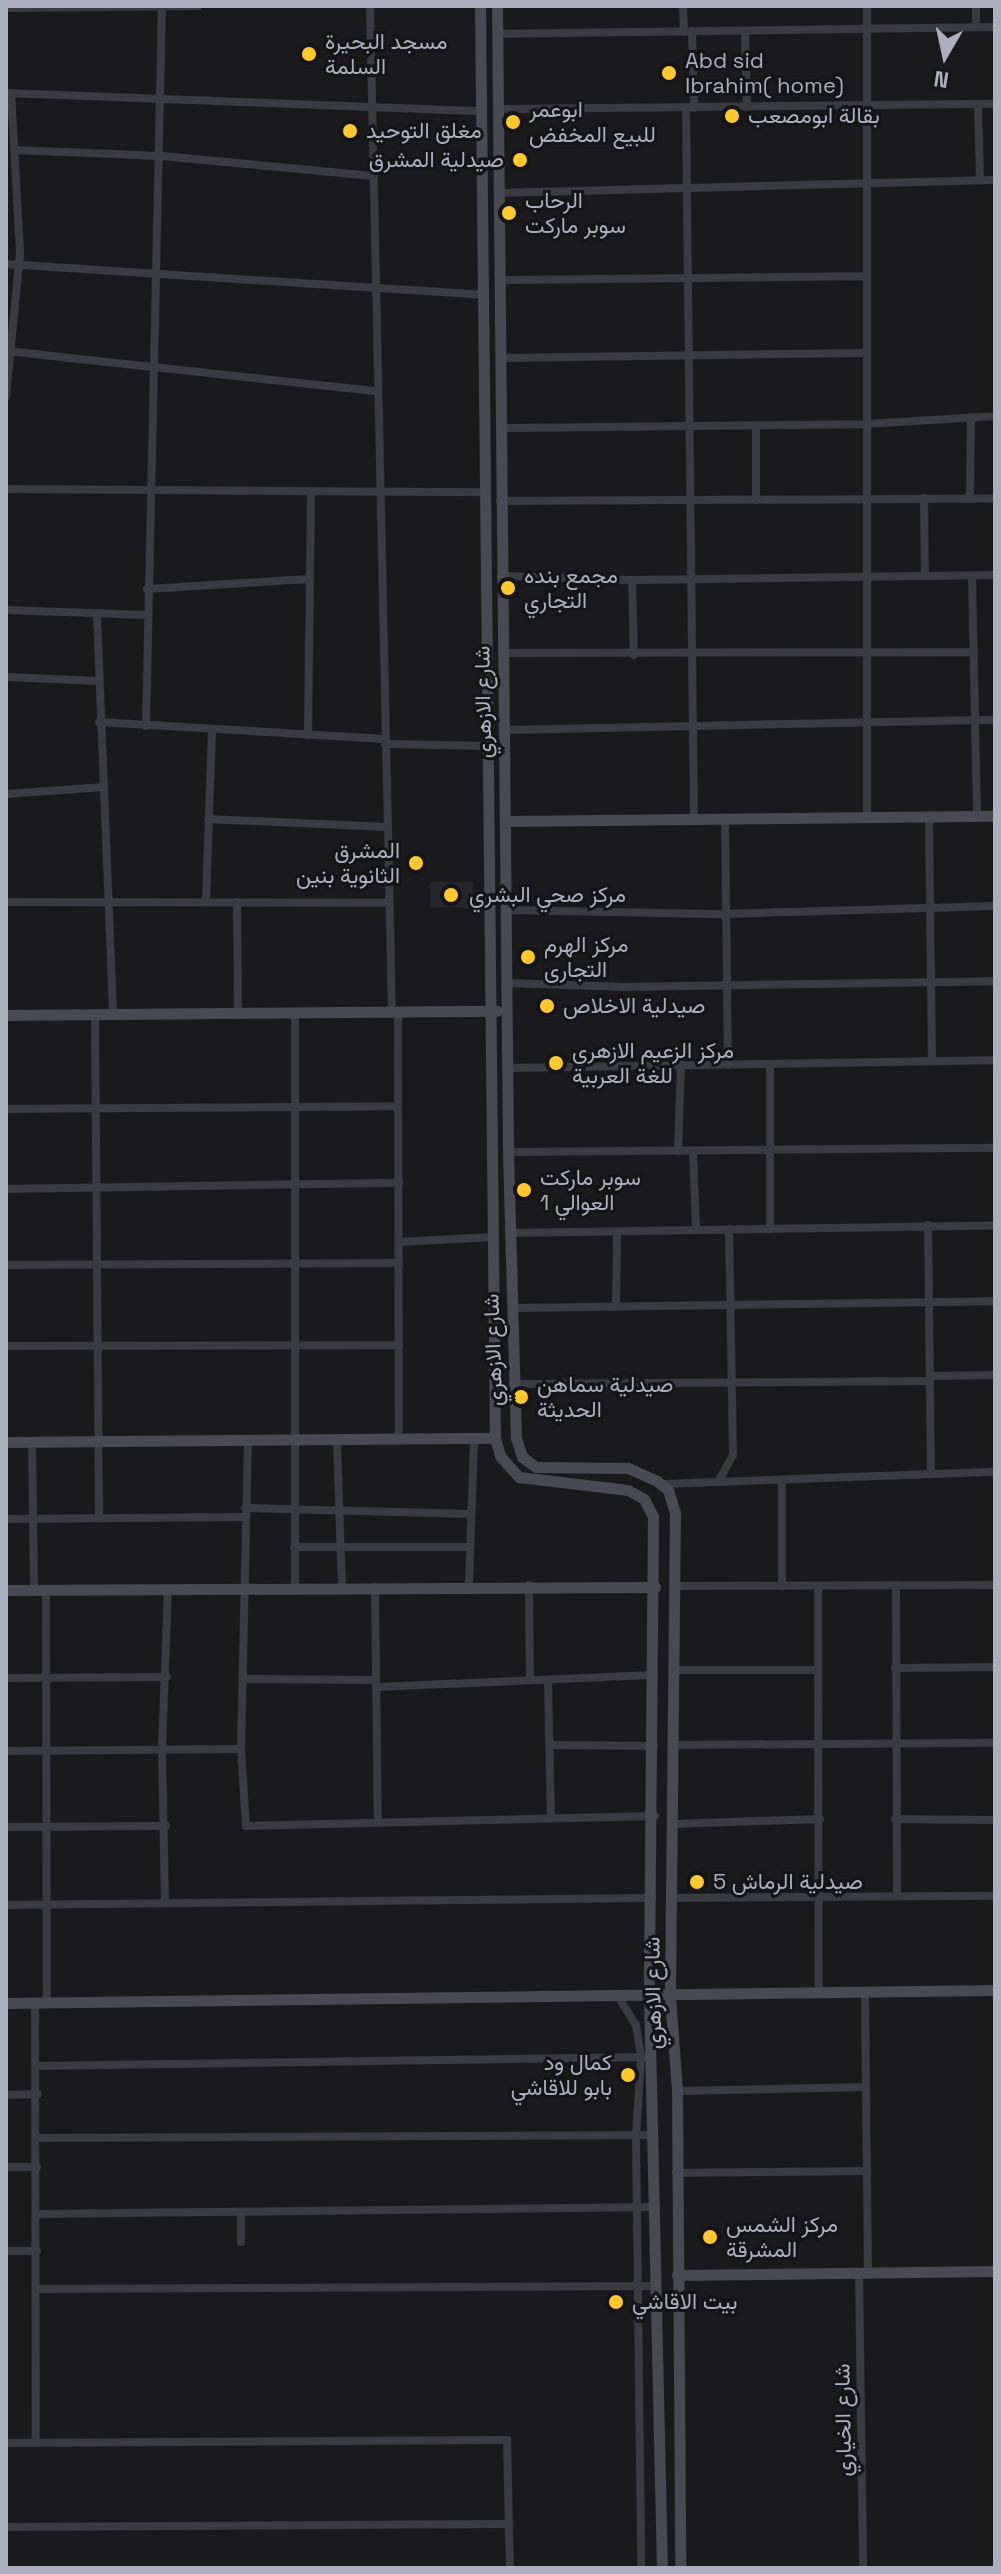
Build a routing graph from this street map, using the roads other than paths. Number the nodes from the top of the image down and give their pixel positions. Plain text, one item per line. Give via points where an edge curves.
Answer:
1 (117, 6) edge
2 (162, 6) edge
3 (198, 6) edge
4 (370, 6) edge
5 (480, 6) edge
6 (497, 6) edge
7 (683, 6) edge
8 (867, 6) edge
9 (976, 6) edge
10 (24, 7) edge
11 (6, 8) edge
12 (976, 27) junction
13 (995, 27) edge
14 (868, 29) junction
15 (745, 31) junction
16 (688, 32) junction
17 (497, 34) junction
18 (8, 93) edge
19 (162, 99) junction
20 (978, 104) junction
21 (995, 104) edge
22 (867, 106) junction
23 (747, 107) junction
24 (690, 108) junction
25 (373, 109) junction
26 (497, 109) junction
27 (481, 111) junction
28 (14, 150) junction
29 (162, 156) junction
30 (373, 176) junction
31 (980, 180) junction
32 (995, 180) edge
33 (866, 183) junction
34 (687, 188) junction
35 (499, 193) junction
36 (6, 264) edge
37 (19, 264) junction
38 (160, 274) junction
39 (688, 275) junction
40 (866, 276) junction
41 (499, 280) junction
42 (376, 289) junction
43 (483, 295) junction
44 (8, 351) edge
45 (689, 352) junction
46 (866, 353) junction
47 (500, 358) junction
48 (157, 365) junction
49 (377, 391) junction
50 (6, 396) edge
51 (995, 416) edge
52 (971, 417) junction
53 (866, 424) junction
54 (756, 426) junction
55 (501, 428) junction
56 (690, 428) junction
57 (6, 489) edge
58 (378, 491) junction
59 (311, 492) junction
60 (485, 492) junction
61 (150, 494) junction
62 (924, 498) junction
63 (970, 498) junction
64 (995, 498) edge
65 (866, 499) junction
66 (690, 500) junction
67 (756, 500) junction
68 (500, 501) junction
69 (995, 575) edge
70 (501, 576) junction
71 (925, 576) junction
72 (972, 576) junction
73 (867, 577) junction
74 (309, 579) junction
75 (691, 579) junction
76 (632, 580) junction
77 (147, 589) junction
78 (6, 610) edge
79 (97, 614) junction
80 (147, 615) junction
81 (973, 652) junction
82 (502, 653) junction
83 (692, 654) junction
84 (634, 655) junction
85 (867, 655) junction
86 (6, 677) edge
87 (97, 681) junction
88 (995, 720) edge
89 (975, 721) junction
90 (99, 722) junction
91 (867, 724) junction
92 (146, 726) junction
93 (693, 729) junction
94 (212, 730) junction
95 (504, 730) junction
96 (308, 735) junction
97 (384, 742) junction
98 (491, 746) junction
99 (104, 787) junction
100 (6, 794) edge
101 (995, 816) edge
102 (867, 817) junction
103 (929, 817) junction
104 (977, 817) junction
105 (208, 819) junction
106 (505, 821) junction
107 (694, 821) junction
108 (725, 821) junction
109 (387, 827) junction
110 (6, 902) edge
111 (110, 902) junction
112 (206, 902) junction
113 (237, 902) junction
114 (389, 903) junction
115 (995, 906) edge
116 (929, 907) junction
117 (506, 910) junction
118 (723, 914) junction
119 (995, 981) edge
120 (932, 982) junction
121 (508, 983) junction
122 (725, 985) junction
123 (507, 1011) junction
124 (492, 1012) junction
125 (6, 1015) edge
126 (95, 1015) junction
127 (113, 1015) junction
128 (238, 1015) junction
129 (395, 1015) junction
130 (295, 1016) junction
131 (995, 1060) edge
132 (932, 1061) junction
133 (770, 1064) junction
134 (681, 1065) junction
135 (728, 1065) junction
136 (508, 1068) junction
137 (398, 1106) junction
138 (292, 1107) junction
139 (95, 1108) junction
140 (6, 1109) edge
141 (995, 1148) edge
142 (770, 1150) junction
143 (678, 1151) junction
144 (693, 1151) junction
145 (508, 1152) junction
146 (399, 1183) junction
147 (293, 1187) junction
148 (96, 1188) junction
149 (6, 1189) edge
150 (928, 1225) junction
151 (995, 1225) edge
152 (729, 1229) junction
153 (770, 1229) junction
154 (696, 1230) junction
155 (617, 1232) junction
156 (510, 1233) junction
157 (493, 1237) junction
158 (399, 1242) junction
159 (294, 1263) junction
160 (399, 1263) junction
161 (97, 1264) junction
162 (6, 1265) edge
163 (995, 1301) edge
164 (929, 1302) junction
165 (732, 1305) junction
166 (616, 1307) junction
167 (512, 1308) junction
168 (97, 1345) junction
169 (293, 1345) junction
170 (399, 1345) junction
171 (6, 1346) edge
172 (995, 1375) edge
173 (930, 1378) junction
174 (732, 1379) junction
175 (513, 1384) junction
176 (474, 1438) junction
177 (495, 1438) junction
178 (337, 1439) junction
179 (399, 1439) junction
180 (248, 1440) junction
181 (291, 1440) junction
182 (98, 1441) junction
183 (6, 1442) edge
184 (32, 1442) junction
185 (995, 1472) edge
186 (931, 1474) junction
187 (782, 1480) junction
188 (718, 1482) junction
189 (663, 1484) junction
190 (293, 1510) junction
191 (339, 1511) junction
192 (245, 1513) junction
193 (471, 1514) junction
194 (33, 1518) junction
195 (99, 1518) junction
196 (6, 1519) edge
197 (341, 1545) junction
198 (294, 1547) junction
199 (470, 1547) junction
200 (469, 1584) junction
201 (529, 1584) junction
202 (896, 1585) junction
203 (995, 1585) edge
204 (342, 1586) junction
205 (676, 1586) junction
206 (782, 1586) junction
207 (818, 1586) junction
208 (295, 1587) junction
209 (375, 1587) junction
210 (655, 1587) junction
211 (243, 1588) junction
212 (40, 1589) junction
213 (168, 1589) junction
214 (6, 1590) edge
215 (995, 1667) edge
216 (895, 1668) junction
217 (673, 1670) junction
218 (817, 1670) junction
219 (655, 1675) junction
220 (167, 1677) junction
221 (6, 1678) edge
222 (48, 1678) junction
223 (245, 1679) junction
224 (530, 1680) junction
225 (548, 1680) junction
226 (376, 1683) junction
227 (995, 1743) edge
228 (820, 1744) junction
229 (895, 1744) junction
230 (549, 1745) junction
231 (673, 1745) junction
232 (654, 1746) junction
233 (241, 1749) junction
234 (43, 1750) junction
235 (162, 1750) junction
236 (6, 1751) edge
237 (655, 1816) junction
238 (551, 1818) junction
239 (820, 1819) junction
240 (895, 1819) junction
241 (995, 1820) edge
242 (378, 1822) junction
243 (674, 1824) junction
244 (166, 1826) junction
245 (6, 1827) edge
246 (48, 1827) junction
247 (897, 1896) junction
248 (995, 1896) edge
249 (652, 1898) junction
250 (672, 1898) junction
251 (821, 1900) junction
252 (165, 1903) junction
253 (49, 1904) junction
254 (6, 1905) edge
255 (995, 1990) edge
256 (819, 1991) junction
257 (865, 1991) junction
258 (649, 1997) junction
259 (670, 1997) junction
260 (619, 1998) junction
261 (6, 2003) edge
262 (41, 2003) junction
263 (646, 2058) junction
264 (38, 2066) junction
265 (866, 2087) junction
266 (677, 2091) junction
267 (38, 2094) junction
268 (6, 2095) edge
269 (636, 2135) junction
270 (655, 2135) junction
271 (38, 2138) junction
272 (6, 2167) edge
273 (37, 2167) junction
274 (866, 2171) junction
275 (676, 2173) junction
276 (653, 2207) junction
277 (639, 2208) junction
278 (241, 2213) junction
279 (37, 2214) junction
280 (241, 2242) dead end
281 (6, 2251) edge
282 (37, 2251) junction
283 (995, 2271) edge
284 (864, 2272) junction
285 (677, 2275) junction
286 (638, 2286) junction
287 (654, 2286) junction
288 (37, 2289) junction
289 (6, 2443) edge
290 (36, 2443) junction
291 (508, 2524) junction
292 (6, 2527) edge
293 (510, 2568) edge
294 (641, 2568) edge
295 (662, 2568) edge
296 (680, 2568) edge
297 (863, 2568) edge

1 - 2 street
1 - 10 street
2 - 3 street
2 - 19 street
4 - 25 street
5 - 27 street, شارع الازهري
6 - 17 street, شارع الازهري
7 - 16 street
8 - 14 street
9 - 12 street
10 - 11 street
12 - 13 street
12 - 14 street
14 - 15 street
14 - 22 street
15 - 16 street
15 - 23 street
16 - 17 street
16 - 24 street
17 - 26 street, شارع الازهري
18 - 19 street
18 - 28 street
19 - 25 street
19 - 29 street
20 - 21 street
20 - 22 street
20 - 31 street
22 - 23 street
22 - 33 street
23 - 24 street
24 - 26 street
24 - 34 street
25 - 27 street
25 - 30 street
26 - 35 street, شارع الازهري
27 - 43 street, شارع الازهري
28 - 29 street
28 - 37 street
29 - 30 street
29 - 38 street
30 - 42 street
31 - 32 street
31 - 33 street
33 - 34 street
33 - 40 street
34 - 35 street
34 - 39 street
35 - 41 street, شارع الازهري
36 - 37 street
37 - 38 street
37 - 44 street
38 - 42 street
38 - 48 street
39 - 40 street
39 - 41 street
39 - 45 street
40 - 46 street
41 - 47 street, شارع الازهري
42 - 43 street
42 - 49 street
43 - 60 street, شارع الازهري
44 - 48 street
44 - 50 street
45 - 46 street
45 - 47 street
45 - 56 street
46 - 53 street
47 - 55 street, شارع الازهري
48 - 49 street
48 - 61 street
49 - 58 street
51 - 52 street
52 - 53 street
52 - 63 street
53 - 54 street
53 - 65 street
54 - 56 street
54 - 67 street
55 - 56 street
55 - 68 street, شارع الازهري
56 - 66 street
57 - 61 street
58 - 59 street
58 - 60 street
58 - 97 street
59 - 61 street
59 - 74 street
60 - 98 street, شارع الازهري
61 - 77 street
62 - 63 street
62 - 65 street
62 - 71 street
63 - 64 street
65 - 67 street
65 - 73 street
66 - 67 street
66 - 68 street
66 - 75 street
68 - 70 street, شارع الازهري
69 - 72 street
70 - 76 street
70 - 82 street, شارع الازهري
71 - 72 street
71 - 73 street
72 - 81 street
73 - 75 street
73 - 85 street
74 - 77 street
74 - 96 street
75 - 76 street
75 - 83 street
76 - 84 street
77 - 80 street
78 - 79 street
79 - 80 street
79 - 87 street
80 - 92 street
81 - 85 street
81 - 89 street
82 - 84 street
82 - 95 street, شارع الازهري
83 - 84 street
83 - 85 street
83 - 93 street
85 - 91 street
86 - 87 street
87 - 90 street
88 - 89 street
89 - 91 street
89 - 104 street
90 - 92 street
90 - 99 street
91 - 93 street
91 - 102 street
92 - 94 street
93 - 95 street
93 - 107 street
94 - 96 street
94 - 105 street
95 - 106 street, شارع الازهري
96 - 97 street
97 - 98 street
97 - 109 street
98 - 124 street, شارع الازهري
99 - 100 street
99 - 111 street
101 - 104 street
102 - 103 street
102 - 108 street
103 - 104 street
103 - 116 street
105 - 109 street
105 - 112 street
106 - 107 street
106 - 117 street, شارع الازهري
107 - 108 street
108 - 118 street
109 - 114 street
110 - 111 street
111 - 112 street
111 - 127 street
112 - 113 street
113 - 114 street
113 - 128 street
114 - 129 street
115 - 116 street
116 - 118 street
116 - 120 street
117 - 118 street
117 - 121 street, شارع الازهري
118 - 122 street
119 - 120 street
120 - 122 street
120 - 132 street
121 - 122 street
121 - 123 street, شارع الازهري
122 - 135 street
123 - 124 street
123 - 136 street, شارع الازهري
124 - 129 street
124 - 157 street, شارع الازهري
125 - 126 street
126 - 127 street
126 - 139 street
127 - 128 street
128 - 130 street
129 - 130 street
129 - 137 street
130 - 138 street
131 - 132 street
132 - 133 street
133 - 135 street
133 - 142 street
134 - 135 street
134 - 136 street
134 - 143 street
136 - 145 street, شارع الازهري
137 - 138 street
137 - 146 street
138 - 139 street
138 - 147 street
139 - 140 street
139 - 148 street
141 - 142 street
142 - 144 street
142 - 153 street
143 - 144 street
143 - 145 street
144 - 154 street
145 - 156 street, شارع الازهري
146 - 147 street
146 - 158 street
147 - 148 street
147 - 159 street
148 - 149 street
148 - 161 street
150 - 151 street
150 - 153 street
150 - 164 street
152 - 153 street
152 - 154 street
152 - 165 street
154 - 155 street
155 - 156 street
155 - 166 street
156 - 167 street, شارع الازهري
157 - 158 street
157 - 177 street, شارع الازهري
158 - 160 street
159 - 160 street
159 - 161 street
159 - 169 street
160 - 170 street
161 - 162 street
161 - 168 street
163 - 164 street
164 - 165 street
164 - 173 street
165 - 166 street
165 - 174 street
166 - 167 street
167 - 175 street, شارع الازهري
168 - 169 street
168 - 171 street
168 - 182 street
169 - 170 street
169 - 181 street
170 - 179 street
172 - 173 street
173 - 174 street
173 - 186 street
174 - 175 street
174 - 188 street via 733,1455
175 - 189 street, شارع الازهري via 517,1446 525,1461 540,1468 628,1468
176 - 177 street
176 - 179 street
176 - 193 street
177 - 210 street, شارع الازهري via 500,1456 519,1477 607,1485 644,1499 653,1517
178 - 179 street
178 - 181 street
178 - 191 street
180 - 181 street
180 - 182 street
180 - 192 street
181 - 190 street
182 - 184 street
182 - 195 street
183 - 184 street
184 - 194 street
185 - 186 street
186 - 187 street
187 - 188 street
187 - 206 street
188 - 189 street
189 - 205 street, شارع الازهري via 675,1513
190 - 191 street
190 - 192 street
190 - 198 street
191 - 193 street
191 - 197 street
192 - 195 street
192 - 211 street
193 - 199 street
194 - 195 street
194 - 196 street
194 - 212 street
197 - 198 street
197 - 199 street
197 - 204 street
198 - 208 street
199 - 200 street
200 - 201 street
200 - 209 street
201 - 210 street
201 - 224 street
202 - 203 street
202 - 207 street
202 - 216 street
204 - 208 street
204 - 209 street
205 - 206 street
205 - 217 street, شارع الازهري
206 - 207 street
207 - 218 street
208 - 211 street
209 - 226 street
210 - 219 street, شارع الازهري
211 - 213 street
211 - 223 street
212 - 213 street
212 - 214 street
212 - 222 street
213 - 220 street
215 - 216 street
216 - 229 street
217 - 218 street
217 - 231 street, شارع الازهري
218 - 228 street
219 - 225 street
219 - 232 street, شارع الازهري
220 - 222 street
220 - 235 street
221 - 222 street
222 - 234 street
223 - 226 street
223 - 233 street
224 - 225 street
224 - 226 street
225 - 230 street
226 - 242 street
227 - 229 street
228 - 229 street
228 - 231 street
228 - 239 street
229 - 240 street
230 - 232 street
230 - 238 street
231 - 243 street, شارع الازهري
232 - 237 street, شارع الازهري
233 - 235 street
233 - 242 street via 246,1826
234 - 235 street
234 - 236 street
234 - 246 street
235 - 244 street
237 - 238 street
237 - 249 street, شارع الازهري
238 - 242 street
239 - 243 street
239 - 251 street
240 - 241 street
240 - 247 street
243 - 250 street, شارع الازهري
244 - 246 street
244 - 252 street
245 - 246 street
246 - 253 street
247 - 248 street
247 - 251 street
249 - 252 street
249 - 258 street, شارع الازهري
250 - 251 street
250 - 259 street, شارع الازهري
251 - 256 street
252 - 253 street
253 - 254 street
253 - 262 street
255 - 257 street
256 - 257 street
256 - 259 street
257 - 265 street, شارع الخياري
258 - 259 street
258 - 260 street
258 - 263 street, شارع الازهري
259 - 266 street, شارع الازهري
260 - 262 street
260 - 263 street via 636,2025
261 - 262 street
262 - 264 street
263 - 264 street
263 - 269 street
263 - 270 street, شارع الازهري
264 - 267 street
265 - 266 street
265 - 274 street, شارع الخياري
266 - 275 street, شارع الازهري
267 - 268 street
267 - 271 street
269 - 270 street
269 - 271 street
269 - 277 street
270 - 276 street, شارع الازهري
271 - 273 street
272 - 273 street
273 - 279 street
274 - 275 street
274 - 284 street, شارع الخياري
275 - 285 street, شارع الازهري
276 - 277 street
276 - 287 street, شارع الازهري
277 - 278 street
277 - 286 street
278 - 279 street
278 - 280 street
279 - 282 street
281 - 282 street
282 - 288 street
283 - 284 street
284 - 285 street
284 - 297 street, شارع الخياري
285 - 296 street, شارع الازهري
286 - 287 street
286 - 288 street
286 - 294 street
287 - 295 street, شارع الازهري
288 - 290 street
289 - 290 street
290 - 291 street via 507,2440
291 - 292 street
291 - 293 street

